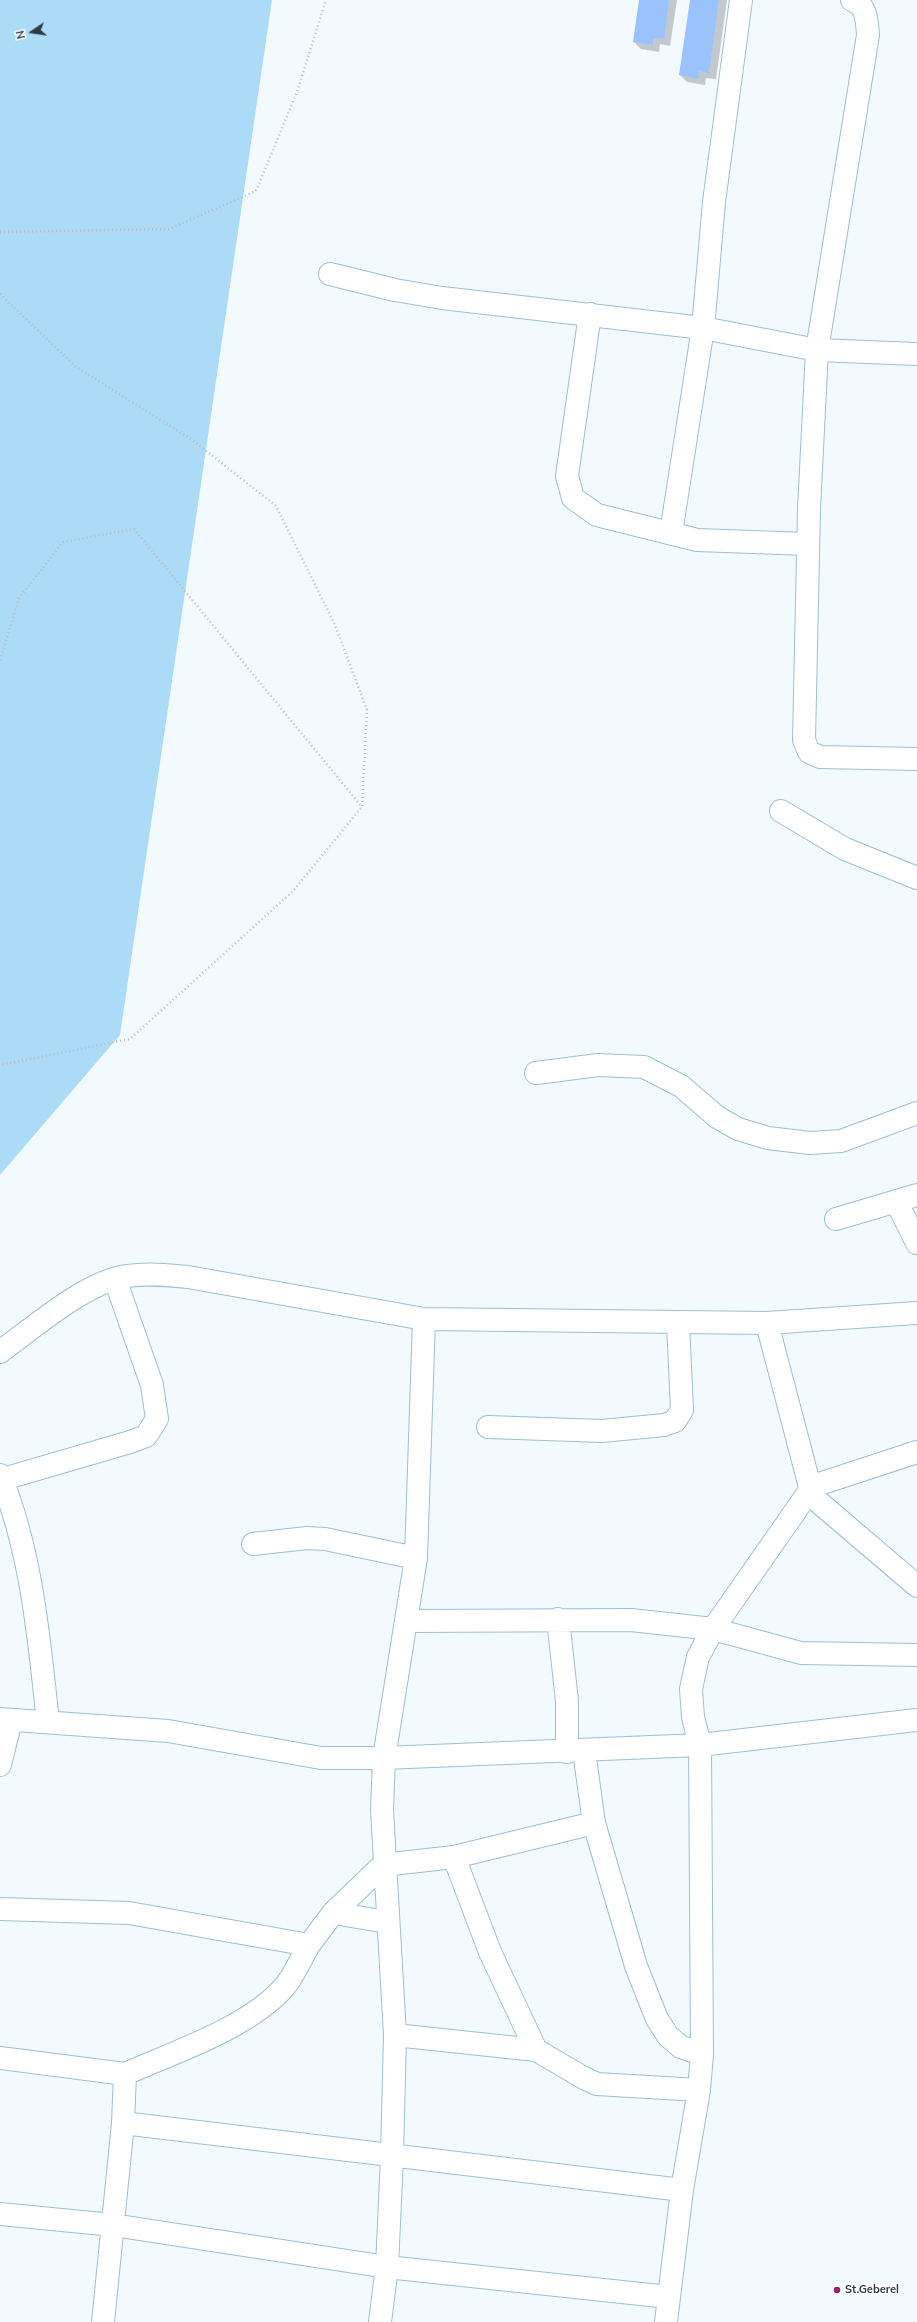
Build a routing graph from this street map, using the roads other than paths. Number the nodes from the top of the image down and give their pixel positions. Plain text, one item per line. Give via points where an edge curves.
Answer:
1 (741, 0) edge
2 (852, 0) edge
3 (330, 274) dead end
4 (590, 314) junction
5 (703, 328) junction
6 (817, 350) junction
7 (917, 354) edge
8 (671, 533) junction
9 (808, 544) junction
10 (917, 759) edge
11 (781, 811) dead end
12 (917, 878) edge
13 (536, 1073) dead end
14 (917, 1113) edge
15 (917, 1195) edge
16 (896, 1201) junction
17 (836, 1220) dead end
18 (917, 1243) edge
19 (115, 1279) junction
20 (917, 1313) edge
21 (424, 1319) junction
22 (678, 1323) junction
23 (767, 1323) junction
24 (0, 1352) edge
25 (488, 1427) dead end
26 (917, 1452) edge
27 (1, 1478) edge
28 (809, 1490) junction
29 (253, 1544) dead end
30 (416, 1558) junction
31 (917, 1586) edge
32 (558, 1619) junction
33 (406, 1621) junction
34 (713, 1629) junction
35 (917, 1655) edge
36 (5, 1719) edge
37 (917, 1720) edge
38 (48, 1722) junction
39 (700, 1745) junction
40 (575, 1751) junction
41 (384, 1758) junction
42 (0, 1765) edge
43 (594, 1823) junction
44 (454, 1857) junction
45 (383, 1865) junction
46 (0, 1910) edge
47 (333, 1913) junction
48 (387, 1922) junction
49 (309, 1945) junction
50 (395, 2035) junction
51 (536, 2050) junction
52 (702, 2054) junction
53 (0, 2058) edge
54 (124, 2074) junction
55 (699, 2090) junction
56 (122, 2123) junction
57 (392, 2156) junction
58 (682, 2190) junction
59 (0, 2214) edge
60 (113, 2225) junction
61 (387, 2268) junction
62 (670, 2297) junction
63 (103, 2322) edge
64 (380, 2322) edge
65 (666, 2322) edge

1 - 5 street via 714,202
2 - 6 street via 866,13 867,42
3 - 4 street via 395,290 442,298
4 - 5 street
4 - 8 street via 567,476 572,498 596,515
5 - 6 street
5 - 8 street
6 - 7 street
6 - 9 street
8 - 9 street via 697,540
9 - 10 street via 804,740 809,752 820,757
11 - 12 street via 845,849
13 - 14 street via 598,1065 644,1067 681,1086 717,1117 738,1129 768,1138 810,1143 841,1141
15 - 16 street
16 - 17 street
16 - 18 street
19 - 21 street via 158,1275 188,1277
19 - 24 street via 102,1283 68,1303
19 - 27 street via 152,1385 157,1419 146,1436
20 - 23 street
21 - 22 street
21 - 30 street
22 - 23 street
22 - 25 street via 682,1410 675,1421 664,1425 602,1431
23 - 28 street
26 - 28 street
27 - 38 street via 28,1569
28 - 31 street
28 - 34 street
29 - 30 street via 307,1538 326,1539
30 - 33 street
32 - 33 street
32 - 34 street via 631,1620
32 - 40 street
33 - 41 street
34 - 35 street via 801,1653
34 - 39 street via 698,1657 691,1689 693,1717
36 - 38 street
36 - 42 street
37 - 39 street
38 - 41 street via 168,1731 321,1758
39 - 40 street
39 - 52 street
40 - 41 street
40 - 43 street
41 - 45 street
43 - 44 street
43 - 52 street via 636,1966 657,2019 668,2036 681,2048
44 - 45 street
44 - 51 street via 490,1952
45 - 47 street
45 - 48 street
46 - 49 street via 129,1913
47 - 48 street
47 - 49 street
48 - 50 street
49 - 54 street via 287,1984 259,2008 230,2028
50 - 51 street
50 - 57 street
51 - 55 street via 597,2084
52 - 55 street
53 - 54 street
54 - 56 street
55 - 58 street
56 - 57 street
56 - 60 street
57 - 58 street
57 - 61 street
58 - 62 street
59 - 60 street
60 - 61 street
60 - 63 street
61 - 62 street
61 - 64 street
62 - 65 street

